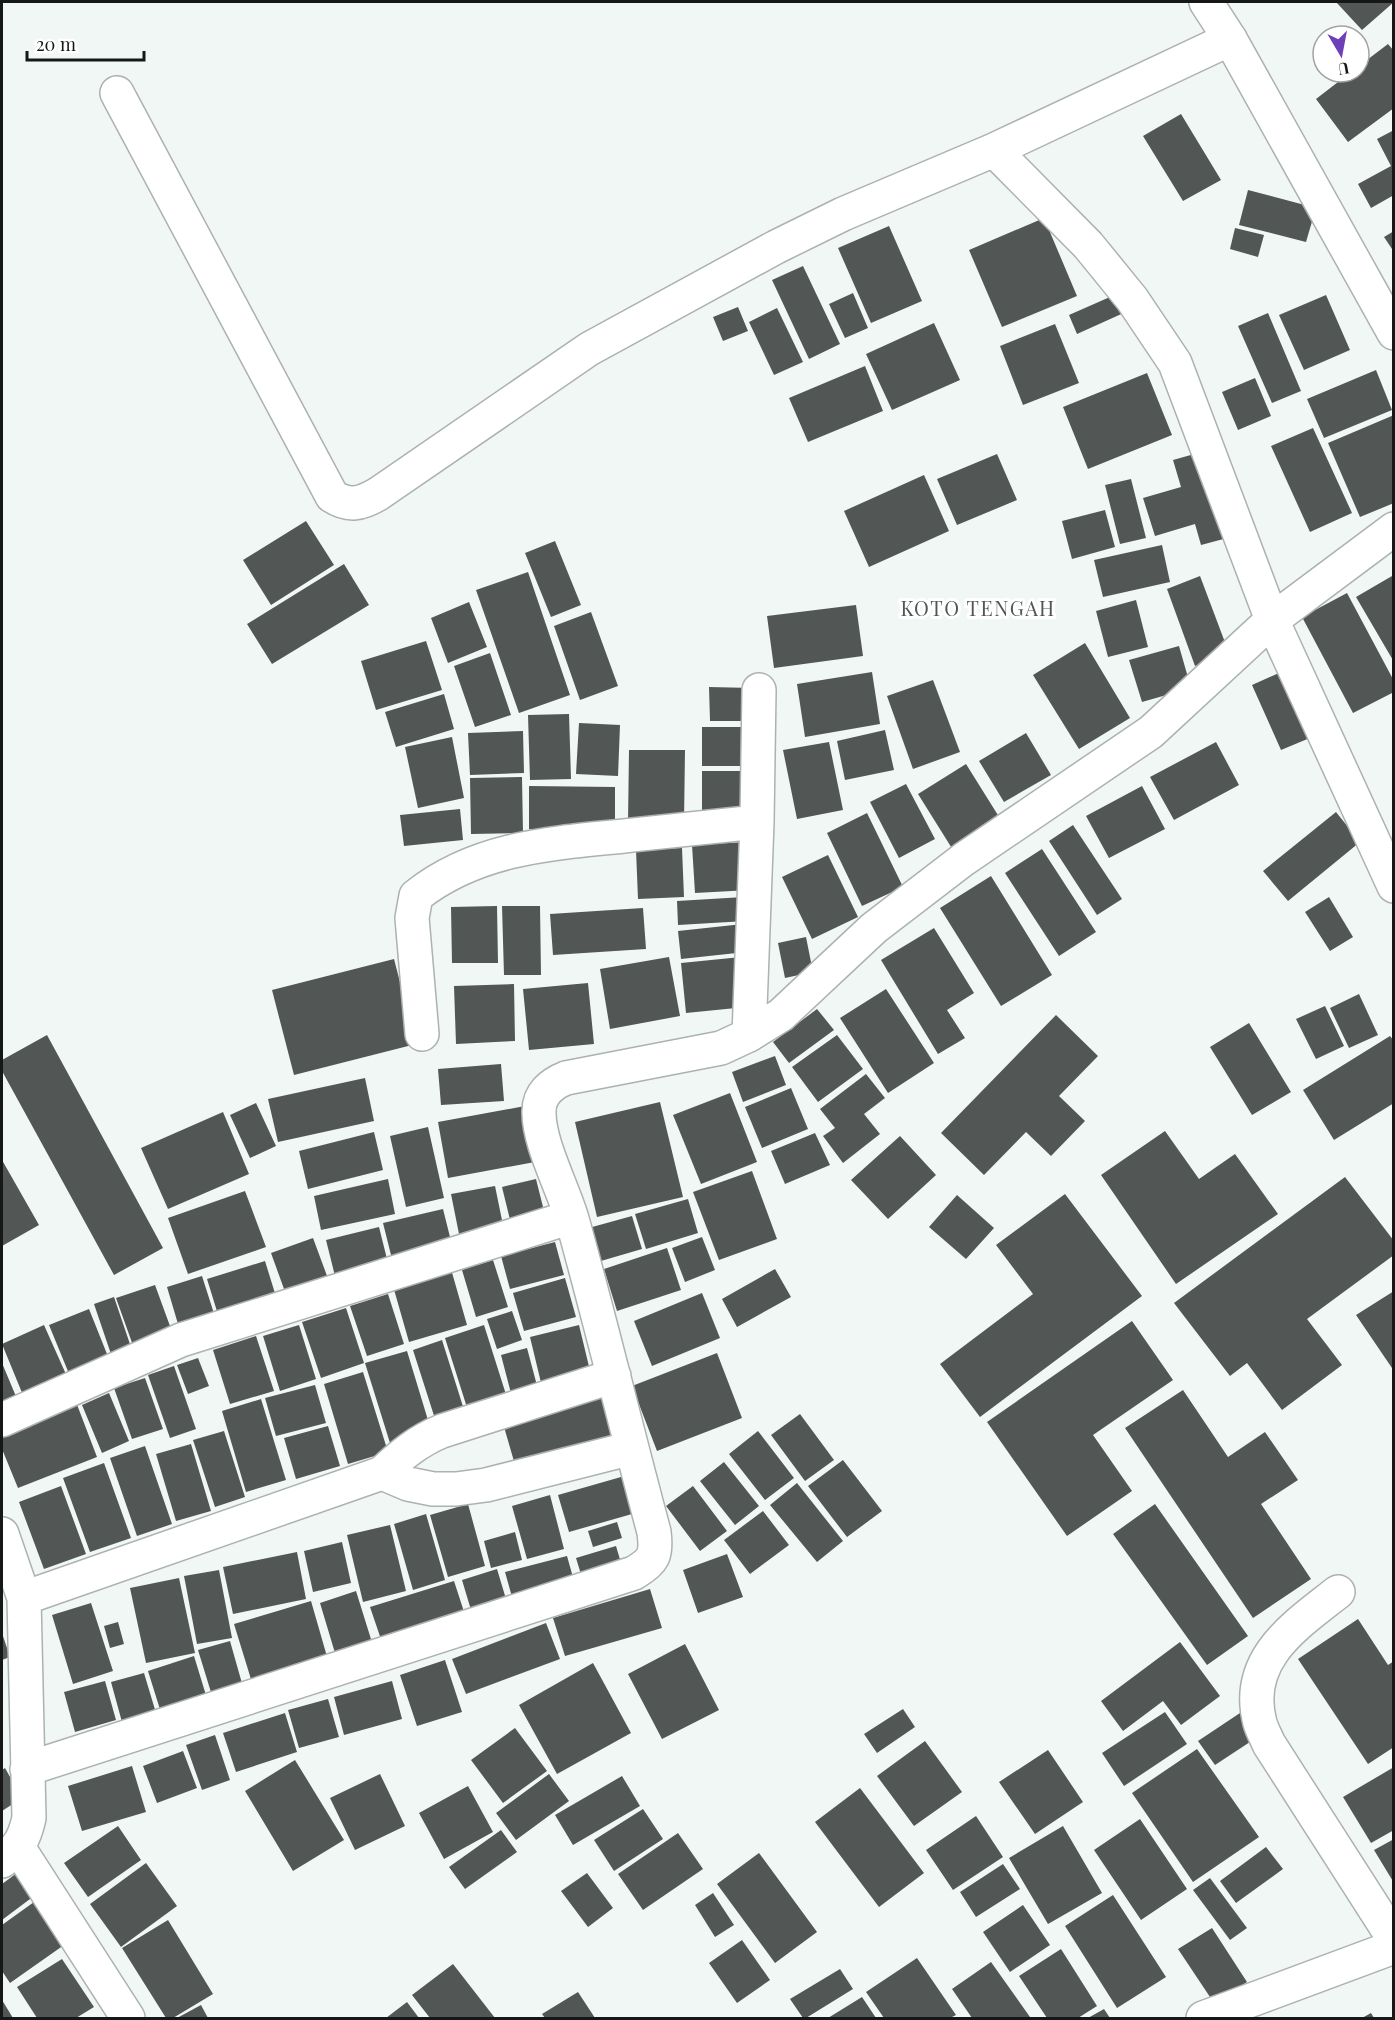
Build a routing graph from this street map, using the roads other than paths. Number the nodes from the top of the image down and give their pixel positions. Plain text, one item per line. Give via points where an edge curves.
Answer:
1 (1206, 2) edge
2 (1230, 39) junction
3 (117, 93) dead end
4 (994, 150) junction
5 (1394, 333) edge
6 (1394, 529) edge
7 (1272, 620) junction
8 (759, 690) dead end
9 (756, 822) junction
10 (1394, 886) edge
11 (422, 1034) dead end
12 (749, 1035) junction
13 (571, 1216) junction
14 (614, 1376) junction
15 (2, 1420) edge
16 (632, 1448) junction
17 (382, 1473) junction
18 (2, 1534) edge
19 (1338, 1592) dead end
20 (24, 1598) junction
21 (27, 1769) junction
22 (10, 1854) edge
23 (1394, 1939) edge
24 (1394, 1947) edge
25 (128, 2019) edge
26 (1203, 2019) edge

1 - 2 street
2 - 4 street
2 - 5 street
3 - 4 street via 332,496 353,504 378,494 589,349 843,214
4 - 7 street via 1095,254 1132,299 1175,363
6 - 7 street
7 - 10 street
7 - 12 street via 1151,732 955,866 873,928 780,1015
8 - 9 street
9 - 11 street via 541,844 500,853 432,883 416,896 412,918
9 - 12 street
12 - 13 street via 721,1048 566,1078 553,1084 543,1095 540,1126
13 - 14 street
13 - 15 street via 181,1340
14 - 16 street
14 - 17 street via 442,1431 403,1453
16 - 17 street via 456,1489 408,1484
16 - 21 street via 656,1544 648,1565 634,1574
17 - 20 street
18 - 20 street
19 - 23 street via 1274,1647 1262,1670 1257,1692 1260,1722 1269,1744
20 - 21 street
21 - 22 street via 29,1818 26,1833
22 - 25 street
24 - 26 street

